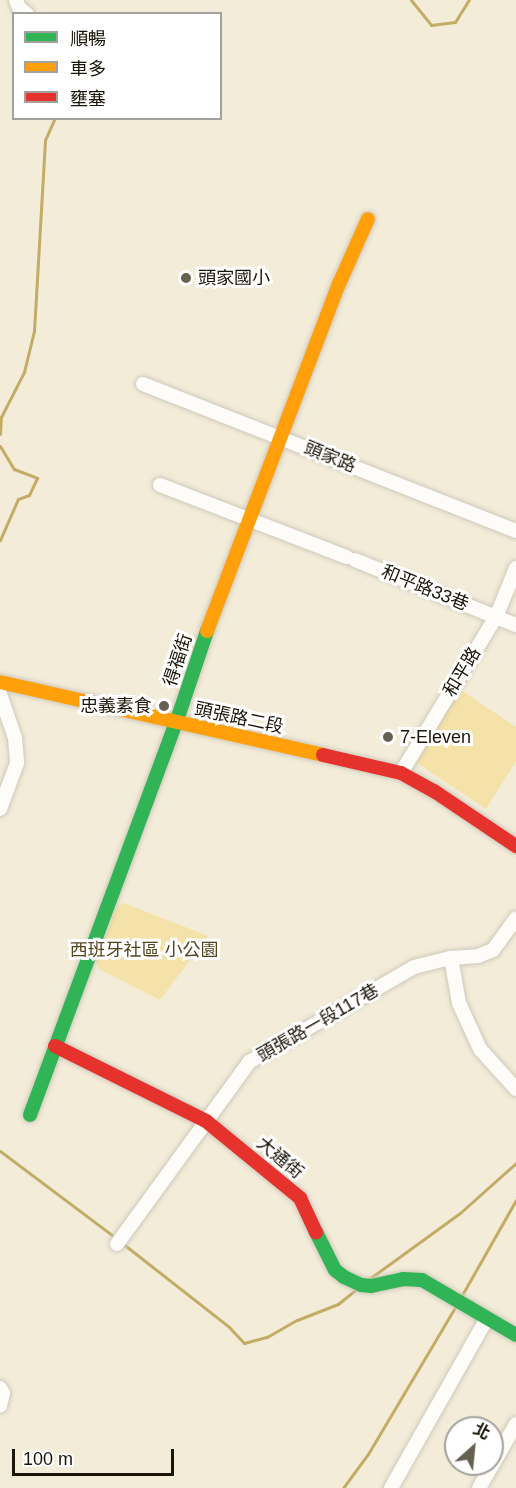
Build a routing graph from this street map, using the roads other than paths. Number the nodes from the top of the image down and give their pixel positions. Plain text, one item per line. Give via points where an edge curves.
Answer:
1 (16, 0) edge
2 (24, 12) edge
3 (368, 219) dead end
4 (142, 384) dead end
5 (279, 436) junction
6 (160, 485) dead end
7 (247, 518) junction
8 (516, 531) edge
9 (516, 568) edge
10 (496, 617) junction
11 (516, 625) edge
12 (0, 682) edge
13 (0, 694) edge
14 (176, 723) junction
15 (401, 773) junction
16 (0, 809) edge
17 (516, 846) edge
18 (516, 918) edge
19 (451, 958) junction
20 (55, 1046) junction
21 (516, 1089) edge
22 (30, 1115) dead end
23 (206, 1121) junction
24 (117, 1244) dead end
25 (487, 1318) junction
26 (516, 1335) edge
27 (0, 1388) edge
28 (0, 1406) edge
29 (516, 1424) edge
30 (391, 1488) edge
31 (479, 1488) edge

1 - 2 street
3 - 5 street, 得福街
4 - 5 street, 頭家路
5 - 7 street, 得福街
5 - 8 street, 頭家路
6 - 7 street, 和平路33巷
7 - 10 street, 和平路33巷
7 - 14 street, 得福街
9 - 10 street, 和平路
10 - 11 street, 和平路33巷
10 - 15 street, 和平路
12 - 14 street, 頭張路二段
13 - 16 street via 15,738 17,763
14 - 15 street, 頭張路二段
14 - 20 street, 得福街
15 - 17 street, 頭張路二段
18 - 19 street, 頭張路一段117巷 via 493,950 478,956
19 - 21 street via 459,1003 480,1049
19 - 23 street, 頭張路一段117巷 via 414,968 249,1062
20 - 22 street, 得福街
20 - 23 street, 大通街
23 - 24 street, 頭張路一段117巷
23 - 25 street, 大通街 via 300,1198 336,1270 366,1285 412,1277
25 - 26 street, 大通街
25 - 30 street
27 - 28 street
29 - 31 street

